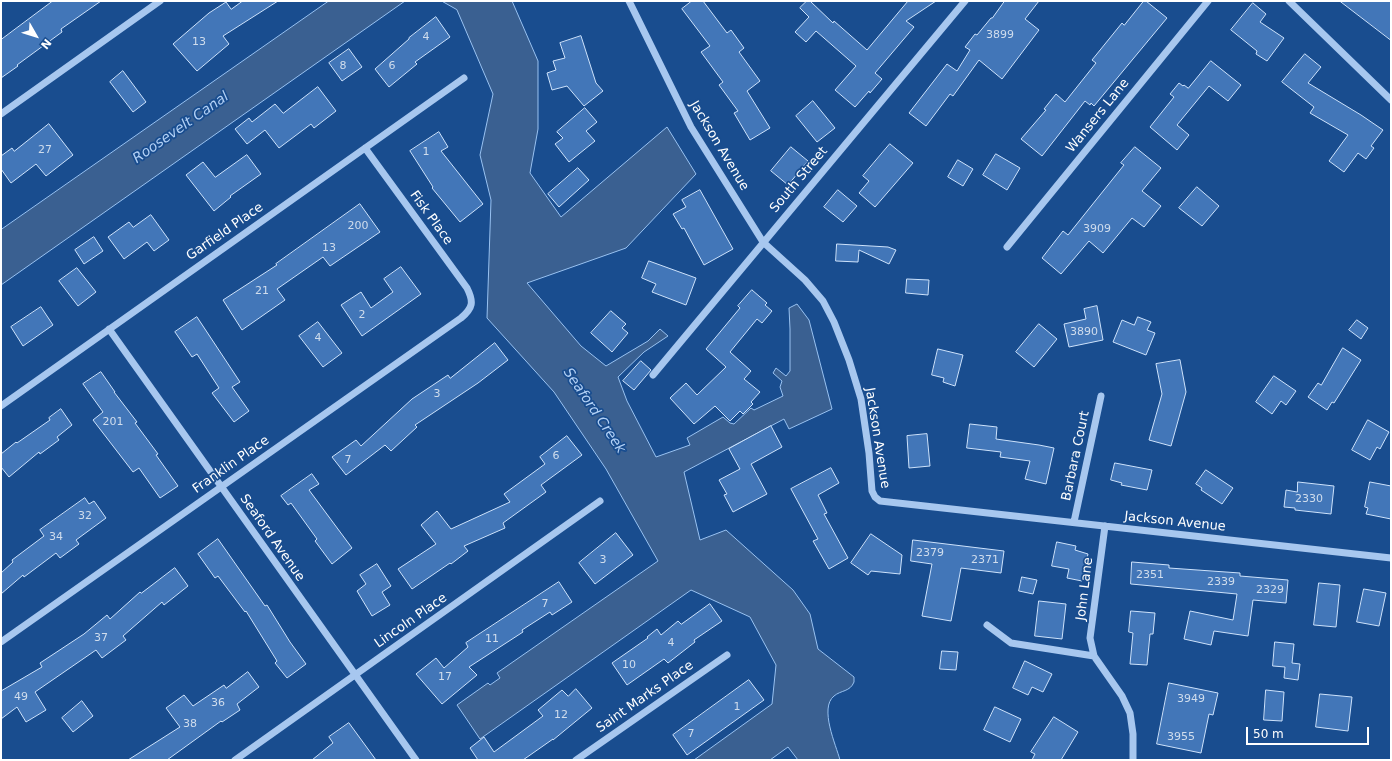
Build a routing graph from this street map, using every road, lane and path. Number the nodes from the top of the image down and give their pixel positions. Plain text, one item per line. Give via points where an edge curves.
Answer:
1 (160, 1) edge
2 (629, 1) edge
3 (965, 1) edge
4 (1208, 1) edge
5 (1289, 1) edge
6 (464, 78) dead end
7 (1391, 100) edge
8 (1, 114) edge
9 (365, 148) junction
10 (763, 242) junction
11 (1007, 247) dead end
12 (472, 304) joint
13 (109, 329) junction
14 (653, 375) dead end
15 (1101, 396) dead end
16 (1, 406) edge
17 (222, 487) junction
18 (600, 501) dead end
19 (1074, 522) junction
20 (1105, 526) junction
21 (1391, 558) edge
22 (987, 625) dead end
23 (1, 642) edge
24 (727, 654) dead end
25 (1094, 656) junction
26 (356, 676) junction
27 (235, 760) edge
28 (416, 760) edge
29 (576, 760) edge
30 (1133, 760) edge

1 - 8 street
2 - 10 street, Jackson Avenue via 691,127
3 - 10 street, South Street
4 - 11 street, Wansers Lane
5 - 7 street
6 - 9 street, Garfield Place
9 - 12 street, Fisk Place via 467,288
9 - 13 street, Garfield Place
10 - 14 street, South Street
10 - 19 street, Jackson Avenue via 805,280 823,301 834,322 849,360 860,399 872,491 875,497 880,501
12 - 17 street, Franklin Place via 461,318
13 - 16 street, Garfield Place
13 - 17 street, Seaford Avenue
15 - 19 street, Barbara Court
17 - 23 street, Franklin Place
17 - 26 street, Seaford Avenue
18 - 26 street, Lincoln Place
19 - 20 street, Jackson Avenue
20 - 21 street, Jackson Avenue
20 - 25 street, John Lane via 1090,638
22 - 25 street via 1011,643
24 - 29 street, Saint Marks Place
25 - 30 street, John Lane via 1122,696 1130,714
26 - 27 street, Lincoln Place
26 - 28 street, Seaford Avenue

